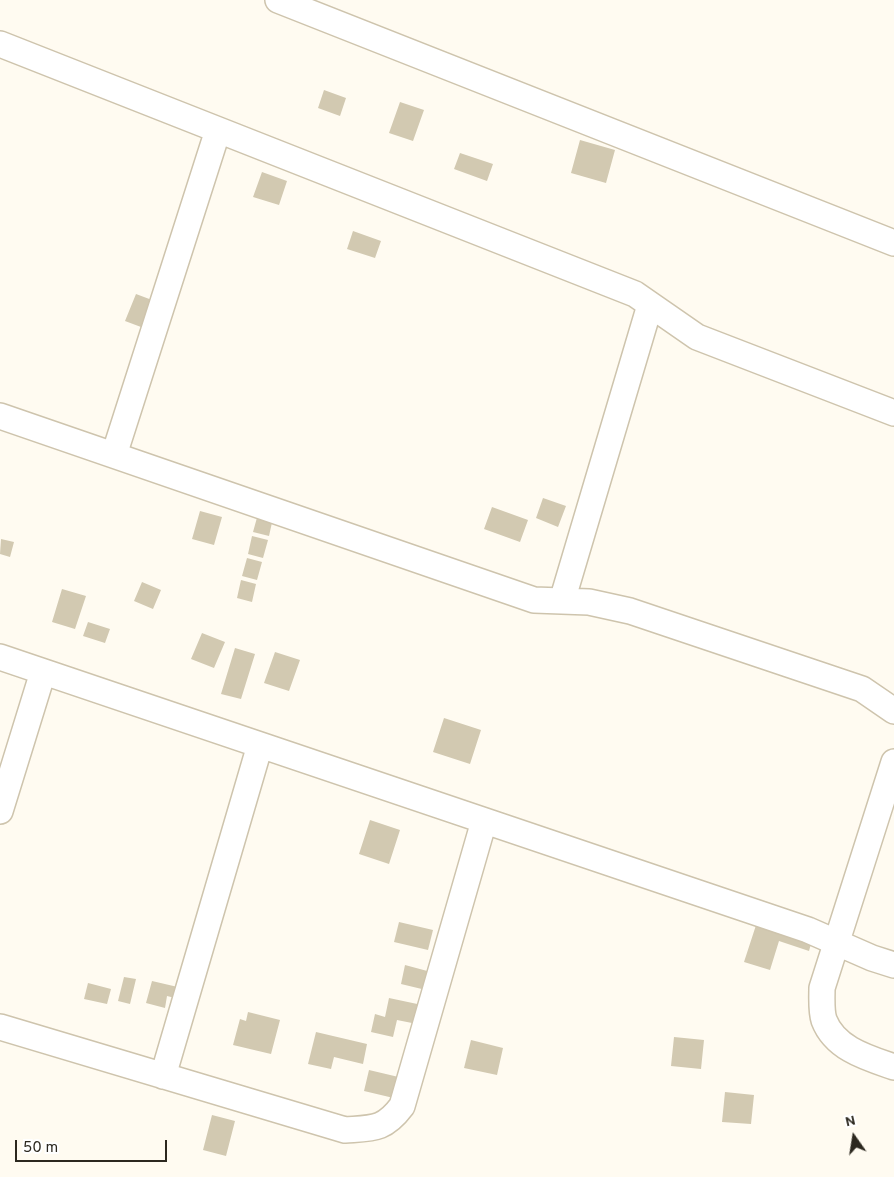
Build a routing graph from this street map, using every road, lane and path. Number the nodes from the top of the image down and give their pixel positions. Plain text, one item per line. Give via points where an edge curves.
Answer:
1 (278, 0) edge
2 (0, 44) edge
3 (218, 130) junction
4 (894, 243) edge
5 (650, 305) junction
6 (894, 413) edge
7 (0, 416) edge
8 (114, 455) junction
9 (562, 601) junction
10 (0, 657) edge
11 (43, 672) junction
12 (894, 711) edge
13 (260, 745) junction
14 (894, 762) edge
15 (0, 812) edge
16 (484, 821) junction
17 (836, 942) junction
18 (894, 965) edge
19 (0, 1027) edge
20 (894, 1067) edge
21 (163, 1076) junction

1 - 4 street
2 - 3 street
3 - 5 street via 625,291
3 - 8 street
5 - 6 street via 697,336
5 - 9 street
7 - 8 street
8 - 9 street via 534,600
9 - 12 street via 589,602 630,611 862,689
10 - 11 street
11 - 13 street
11 - 15 street
13 - 16 street
13 - 21 street
14 - 17 street
16 - 17 street
16 - 21 street via 402,1106 391,1121 371,1128 345,1130
17 - 18 street
17 - 20 street via 822,988 823,1019 835,1037 857,1054
19 - 21 street

